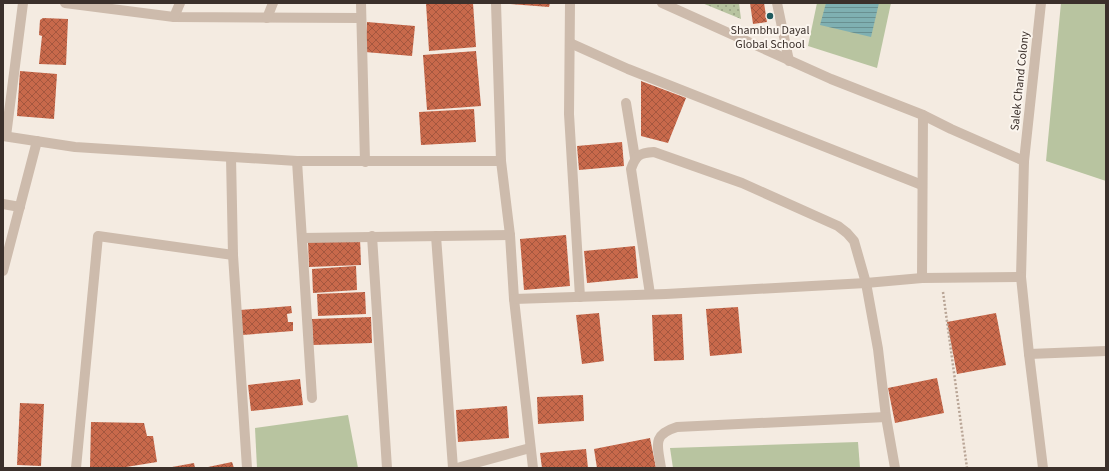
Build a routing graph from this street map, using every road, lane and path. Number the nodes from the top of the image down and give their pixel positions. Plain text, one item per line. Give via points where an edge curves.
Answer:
1 (23, 3) edge
2 (65, 3) edge
3 (180, 3) edge
4 (273, 3) edge
5 (361, 3) edge
6 (496, 3) edge
7 (570, 3) edge
8 (662, 3) edge
9 (777, 3) edge
10 (1041, 3) edge
11 (122, 7) edge
12 (174, 17) junction
13 (267, 18) junction
14 (361, 18) junction
15 (570, 43) junction
16 (789, 61) junction
17 (626, 103) dead end
18 (923, 115) junction
19 (4, 136) edge
20 (37, 141) junction
21 (231, 157) junction
22 (635, 158) junction
23 (298, 161) junction
24 (501, 161) junction
25 (1024, 161) junction
26 (365, 162) junction
27 (922, 186) junction
28 (3, 204) edge
29 (20, 207) junction
30 (510, 235) junction
31 (372, 236) junction
32 (436, 236) junction
33 (302, 238) junction
34 (233, 255) junction
35 (3, 271) edge
36 (1021, 277) junction
37 (922, 278) junction
38 (940, 278) junction
39 (866, 283) junction
40 (650, 294) junction
41 (580, 297) junction
42 (514, 299) junction
43 (1106, 352) edge
44 (1029, 354) junction
45 (312, 398) dead end
46 (886, 417) junction
47 (530, 448) junction
48 (76, 468) edge
49 (247, 468) edge
50 (387, 468) edge
51 (453, 468) edge
52 (457, 468) edge
53 (533, 468) edge
54 (661, 468) edge
55 (895, 468) edge
56 (967, 468) edge
57 (1043, 468) edge

1 - 19 street
2 - 11 street
3 - 12 street
4 - 13 street
5 - 14 street
6 - 24 street
7 - 15 street
8 - 16 street
9 - 16 street
10 - 25 street, Salek Chand Colony
11 - 12 street
12 - 13 street
13 - 14 street
14 - 26 street
15 - 27 street via 628,69
15 - 41 street via 569,114
16 - 18 street
17 - 22 street
18 - 25 street
18 - 27 street
19 - 20 street
20 - 21 street via 76,147
20 - 29 street
21 - 23 street
21 - 34 street
22 - 39 street via 643,153 654,152 742,183 838,226 854,240
22 - 40 street via 631,169
23 - 26 street
23 - 33 street
24 - 26 street
24 - 30 street
25 - 36 street, Salek Chand Colony
27 - 37 street
28 - 29 street
29 - 35 street
30 - 32 street
30 - 42 street
31 - 32 street
31 - 33 street
31 - 50 street
32 - 51 street
33 - 45 street
34 - 48 street via 98,236
34 - 49 street
36 - 38 street
36 - 44 street, Salek Chand Colony
37 - 38 street
37 - 39 street
38 - 56 path
39 - 40 street
39 - 46 street via 878,349
40 - 41 street
41 - 42 street
42 - 47 street
43 - 44 street
44 - 57 street, Salek Chand Colony
46 - 54 street via 676,427 659,437 657,445
46 - 55 street
47 - 52 street
47 - 53 street

